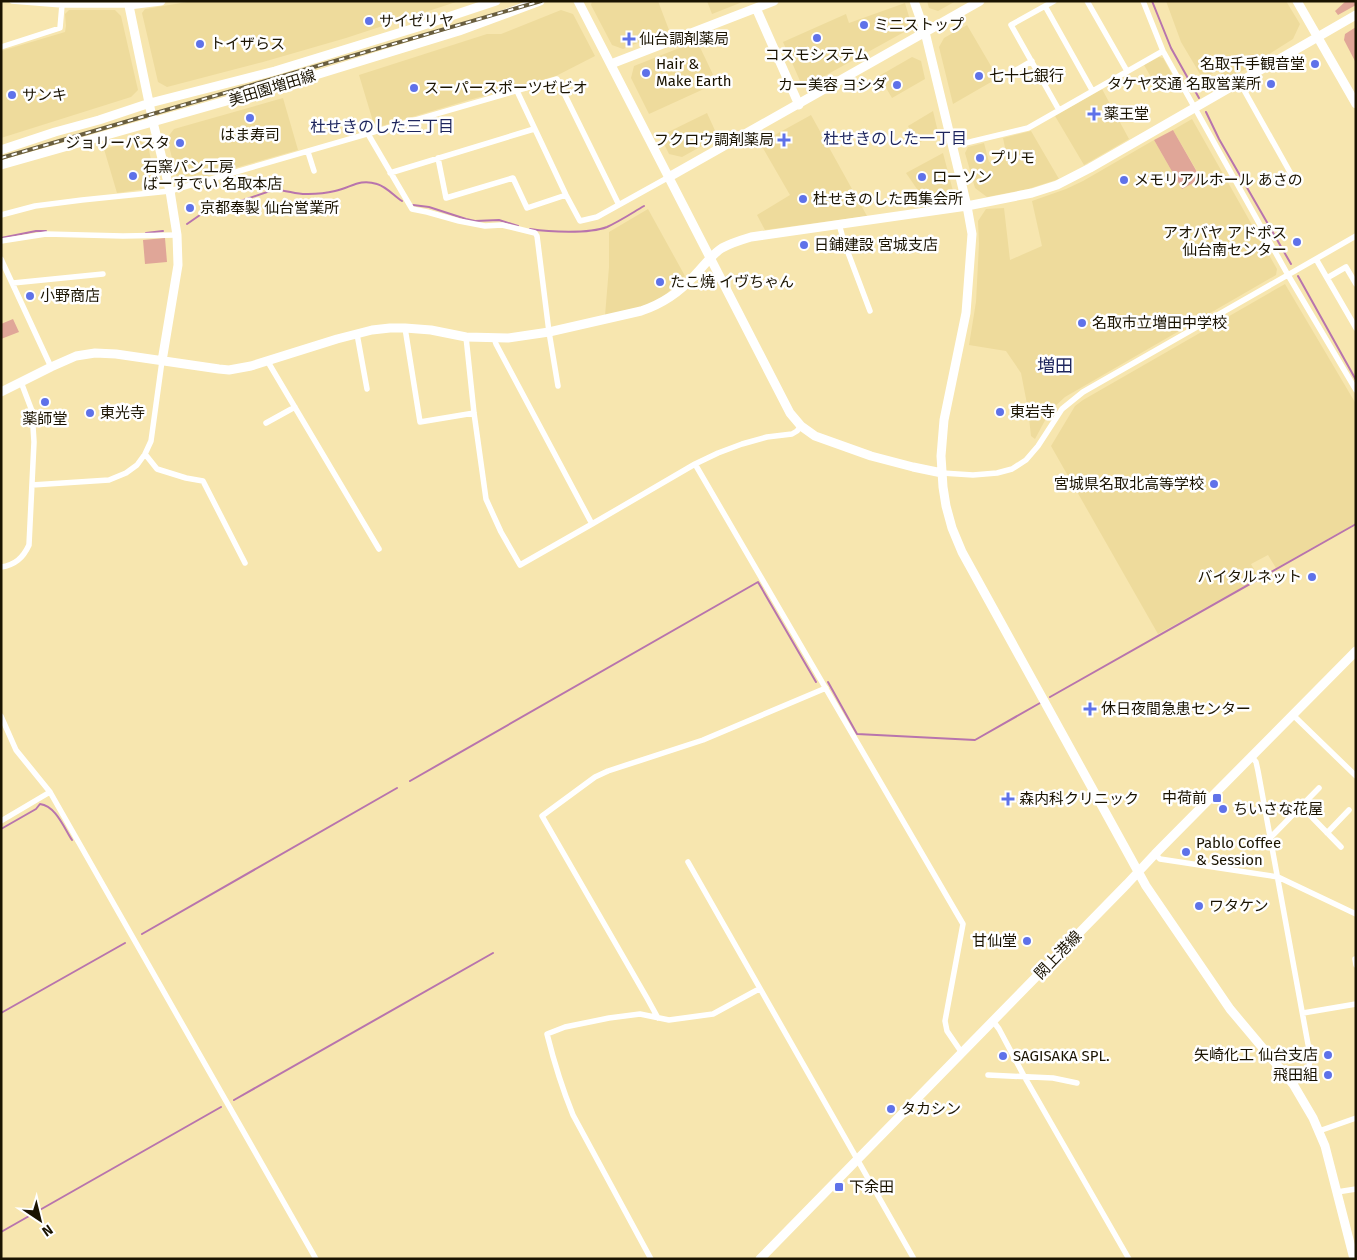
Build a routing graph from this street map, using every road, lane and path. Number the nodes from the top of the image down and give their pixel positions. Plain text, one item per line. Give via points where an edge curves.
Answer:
1 (12, 1) edge
2 (157, 1) edge
3 (161, 1) edge
4 (496, 1) edge
5 (540, 1) edge
6 (578, 1) edge
7 (774, 1) edge
8 (914, 1) edge
9 (980, 1) edge
10 (1054, 1) edge
11 (1087, 1) edge
12 (1143, 1) edge
13 (1297, 1) edge
14 (99, 3) edge
15 (128, 3) edge
16 (62, 5) junction
17 (1045, 6) junction
18 (756, 8) junction
19 (1356, 15) edge
20 (925, 32) junction
21 (1318, 36) junction
22 (1, 47) edge
23 (1163, 51) junction
24 (1032, 61) junction
25 (611, 64) junction
26 (1127, 71) junction
27 (1011, 73) dead end
28 (1240, 83) junction
29 (1092, 90) junction
30 (517, 91) junction
31 (150, 103) junction
32 (1356, 104) edge
33 (798, 105) junction
34 (1196, 108) junction
35 (1059, 110) junction
36 (154, 122) junction
37 (534, 129) junction
38 (368, 134) junction
39 (953, 146) junction
40 (1, 150) edge
41 (308, 152) junction
42 (438, 158) junction
43 (1, 165) edge
44 (314, 171) dead end
45 (390, 173) junction
46 (669, 177) junction
47 (1295, 181) dead end
48 (170, 191) junction
49 (566, 195) junction
50 (619, 205) junction
51 (967, 206) junction
52 (1, 215) edge
53 (839, 224) junction
54 (177, 235) junction
55 (1356, 236) edge
56 (1, 241) edge
57 (710, 258) junction
58 (1, 259) edge
59 (1316, 259) junction
60 (103, 274) dead end
61 (1288, 275) junction
62 (1328, 278) junction
63 (13, 283) junction
64 (1356, 284) edge
65 (870, 311) dead end
66 (406, 328) junction
67 (1356, 328) edge
68 (549, 332) junction
69 (357, 334) junction
70 (466, 337) junction
71 (494, 338) junction
72 (162, 361) junction
73 (268, 362) junction
74 (51, 367) junction
75 (21, 382) junction
76 (558, 386) dead end
77 (366, 389) dead end
78 (1356, 390) edge
79 (1, 392) edge
80 (295, 406) junction
81 (474, 413) junction
82 (266, 423) dead end
83 (801, 426) junction
84 (145, 454) junction
85 (695, 464) junction
86 (942, 473) junction
87 (32, 485) junction
88 (592, 524) junction
89 (379, 549) dead end
90 (245, 563) dead end
91 (1, 567) edge
92 (1356, 651) edge
93 (826, 688) junction
94 (1294, 715) junction
95 (1, 716) edge
96 (1252, 756) junction
97 (1356, 776) edge
98 (1319, 788) dead end
99 (50, 792) junction
100 (1301, 806) junction
101 (1349, 810) dead end
102 (1, 821) edge
103 (1327, 833) junction
104 (1271, 837) junction
105 (1341, 847) dead end
106 (1155, 854) junction
107 (688, 862) dead end
108 (1138, 873) junction
109 (1278, 877) junction
110 (1356, 914) edge
111 (1356, 959) edge
112 (1356, 966) edge
113 (759, 989) junction
114 (1356, 1004) edge
115 (1303, 1013) junction
116 (658, 1018) junction
117 (993, 1021) junction
118 (962, 1053) junction
119 (988, 1075) dead end
120 (1024, 1076) junction
121 (1077, 1083) dead end
122 (1293, 1084) junction
123 (1356, 1118) edge
124 (1318, 1131) junction
125 (857, 1161) junction
126 (1356, 1189) edge
127 (1337, 1192) junction
128 (316, 1259) edge
129 (651, 1259) edge
130 (760, 1259) edge
131 (914, 1259) edge
132 (1128, 1259) edge
133 (1354, 1259) edge

1 - 16 street
2 - 3 street
2 - 15 street
4 - 31 street, 美田園増田線 via 275,71
5 - 36 street, 美田園増田線 via 452,33
6 - 25 street
7 - 18 street
8 - 20 street
9 - 20 street
10 - 17 street
11 - 26 street
12 - 23 street
13 - 21 street
14 - 15 street
14 - 16 street
15 - 31 street
16 - 22 street via 60,28
17 - 24 street via 1011,25
17 - 29 street
18 - 25 street
18 - 33 street
19 - 21 street
20 - 33 street
20 - 39 street
21 - 28 street
21 - 32 street
23 - 26 street
23 - 34 street
24 - 27 street
24 - 35 street
25 - 46 street
26 - 29 street
28 - 34 street
28 - 47 street
29 - 35 street
30 - 37 street
30 - 38 street
30 - 50 street via 557,79
31 - 36 street
31 - 40 street, 美田園増田線
33 - 46 street
34 - 51 street via 1057,184 1032,194
34 - 61 street
35 - 39 street via 1028,128
36 - 43 street, 美田園増田線
36 - 48 street
37 - 42 street
37 - 49 street
38 - 41 street
38 - 45 street
39 - 51 street
41 - 44 street
41 - 48 street
42 - 45 street
42 - 49 street via 446,198 513,178 527,208
45 - 68 street via 412,209 478,225 502,224 535,233
46 - 50 street
46 - 57 street
48 - 52 street via 35,206
48 - 54 street
49 - 50 street via 580,221 597,217
51 - 53 street
51 - 86 street via 972,234 966,313 944,420
53 - 57 street via 751,237 723,248
53 - 65 street
54 - 56 street via 46,234
54 - 72 street via 178,265
55 - 59 street
57 - 68 street via 682,288 655,306
57 - 83 street via 783,402
58 - 63 street
59 - 61 street
59 - 62 street
60 - 63 street
61 - 78 street
61 - 86 street via 1083,392 1062,409 1026,460 1012,469 973,475
62 - 64 street via 1346,267
62 - 67 street
63 - 74 street
66 - 69 street
66 - 70 street
66 - 81 street via 420,422
68 - 71 street
68 - 76 street
69 - 73 street
69 - 77 street
70 - 71 street
70 - 81 street
71 - 88 street
72 - 73 street via 229,370
72 - 74 street via 95,353 76,356
72 - 84 street via 151,440
73 - 80 street
74 - 75 street
75 - 79 street
75 - 87 street via 32,411
80 - 82 street
80 - 89 street
81 - 88 street via 486,500 520,565
83 - 85 street via 792,434 742,444
83 - 86 street via 815,436 871,456
84 - 87 street via 126,473 109,480
84 - 90 street via 157,469 203,482
85 - 88 street
85 - 93 street
86 - 108 street via 946,506 962,552
87 - 91 street via 29,545 17,561
92 - 94 street, 閖上港線
93 - 116 street via 703,740 608,770 542,816
93 - 118 street via 963,924 945,1021 947,1031
94 - 96 street, 閖上港線
94 - 97 street
95 - 99 street via 16,750
96 - 104 street via 1256,762
96 - 106 street, 閖上港線
98 - 100 street
99 - 102 street
99 - 128 street
100 - 103 street
100 - 104 street
101 - 103 street
103 - 105 street
104 - 109 street
106 - 108 street, 閖上港線
106 - 109 street via 1160,859
107 - 113 street
108 - 117 street, 閖上港線
108 - 122 street via 1230,1009
109 - 110 street
109 - 115 street
111 - 112 street
113 - 116 street via 713,1014 669,1020
113 - 125 street
114 - 115 street
115 - 122 street via 1310,1066
116 - 129 street via 640,1014 609,1018 565,1026 547,1034 562,1089 573,1115
117 - 118 street, 閖上港線
117 - 120 street
118 - 125 street, 閖上港線
119 - 120 street
120 - 121 street
120 - 132 street
122 - 124 street
123 - 124 street
124 - 127 street
125 - 130 street, 閖上港線
125 - 131 street
126 - 127 street
127 - 133 street

